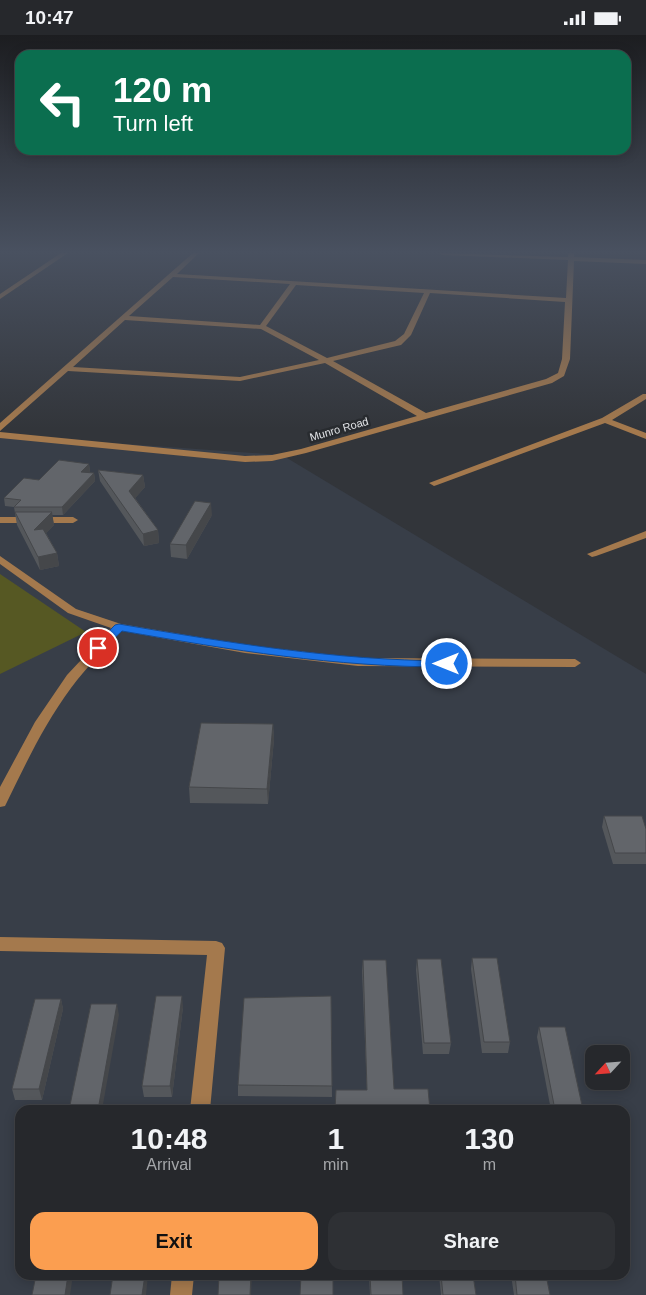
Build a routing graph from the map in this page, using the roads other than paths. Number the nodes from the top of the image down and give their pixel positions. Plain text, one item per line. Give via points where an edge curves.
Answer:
1 (131, 312) edge
2 (273, 312) edge
3 (419, 312) edge
4 (568, 312) edge
5 (124, 318) junction
6 (262, 327) junction
7 (328, 361) junction
8 (66, 369) junction
9 (646, 395) edge
10 (424, 416) junction
11 (605, 420) junction
12 (0, 428) edge
13 (0, 435) edge
14 (646, 436) edge
15 (434, 483) dead end
16 (0, 520) edge
17 (73, 520) dead end
18 (646, 534) edge
19 (592, 554) dead end
20 (0, 559) edge
21 (119, 627) junction
22 (575, 663) dead end
23 (0, 802) edge
24 (0, 944) edge
25 (200, 1105) edge
26 (182, 1280) edge
27 (181, 1295) edge

1 - 5 street
2 - 6 street
3 - 7 street via 404,339
4 - 10 street, Munro Road via 566,359 561,374 549,381
5 - 6 street
5 - 8 street
6 - 7 street
7 - 8 street via 240,379
7 - 10 street
8 - 12 street
9 - 11 street
10 - 13 street, Munro Road via 303,451 262,459
11 - 14 street
11 - 15 street
16 - 17 street
18 - 19 street
20 - 21 street via 72,611
21 - 22 street via 245,649 358,662
21 - 23 street via 58,696 34,734
24 - 25 street via 216,948
26 - 27 street

